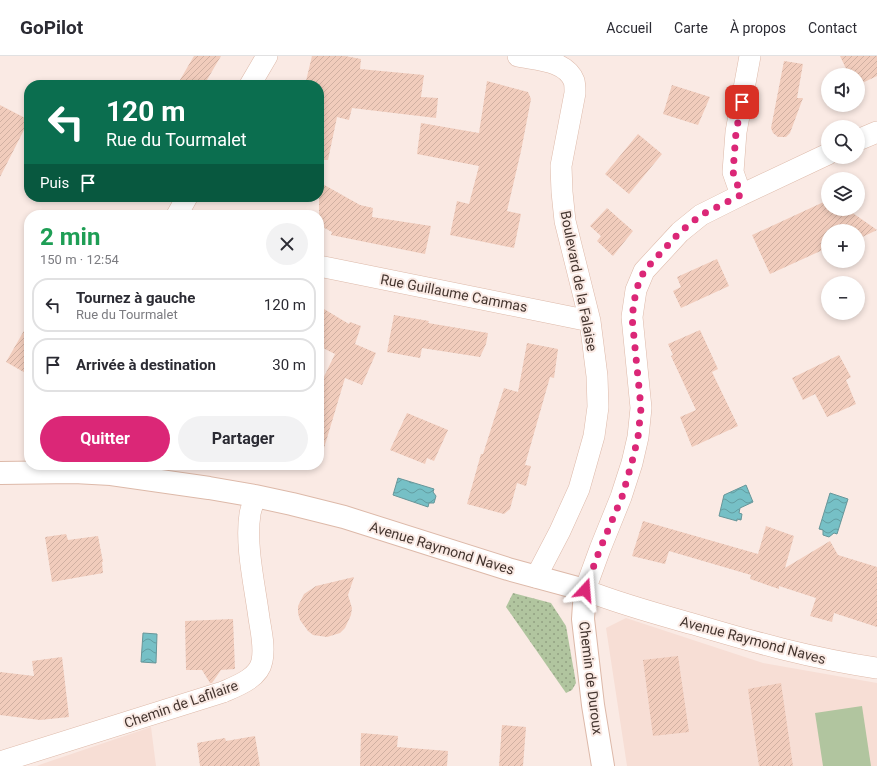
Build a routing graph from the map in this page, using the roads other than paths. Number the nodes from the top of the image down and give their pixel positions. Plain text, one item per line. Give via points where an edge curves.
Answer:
1 (267, 56) edge
2 (518, 56) edge
3 (750, 56) edge
4 (253, 80) edge
5 (877, 132) edge
6 (865, 137) edge
7 (821, 157) edge
8 (741, 195) junction
9 (324, 267) edge
10 (590, 321) junction
11 (30, 470) edge
12 (51, 470) edge
13 (0, 473) edge
14 (255, 496) junction
15 (536, 577) junction
16 (585, 590) junction
17 (877, 668) edge
18 (0, 762) edge
19 (603, 766) edge

1 - 4 street
2 - 10 street, Boulevard de la Falaise via 563,67 570,73 574,82 575,93 561,166 562,192 565,220
3 - 8 street via 736,132 733,172
5 - 6 street
7 - 8 street
8 - 16 street via 701,215 680,232 644,271 636,290 632,317 641,408 638,437 622,497
9 - 10 street, Rue Guillaume Cammas
10 - 15 street, Boulevard de la Falaise via 598,407 594,436 579,489
11 - 13 street, Avenue Raymond Naves
12 - 14 street, Avenue Raymond Naves via 111,474
14 - 15 street, Avenue Raymond Naves via 344,517
14 - 18 street, Chemin de Lafilaire via 249,530 262,662 254,676 223,692
15 - 16 street, Avenue Raymond Naves
16 - 17 street, Avenue Raymond Naves via 750,641
16 - 19 street, Chemin de Duroux via 583,619

